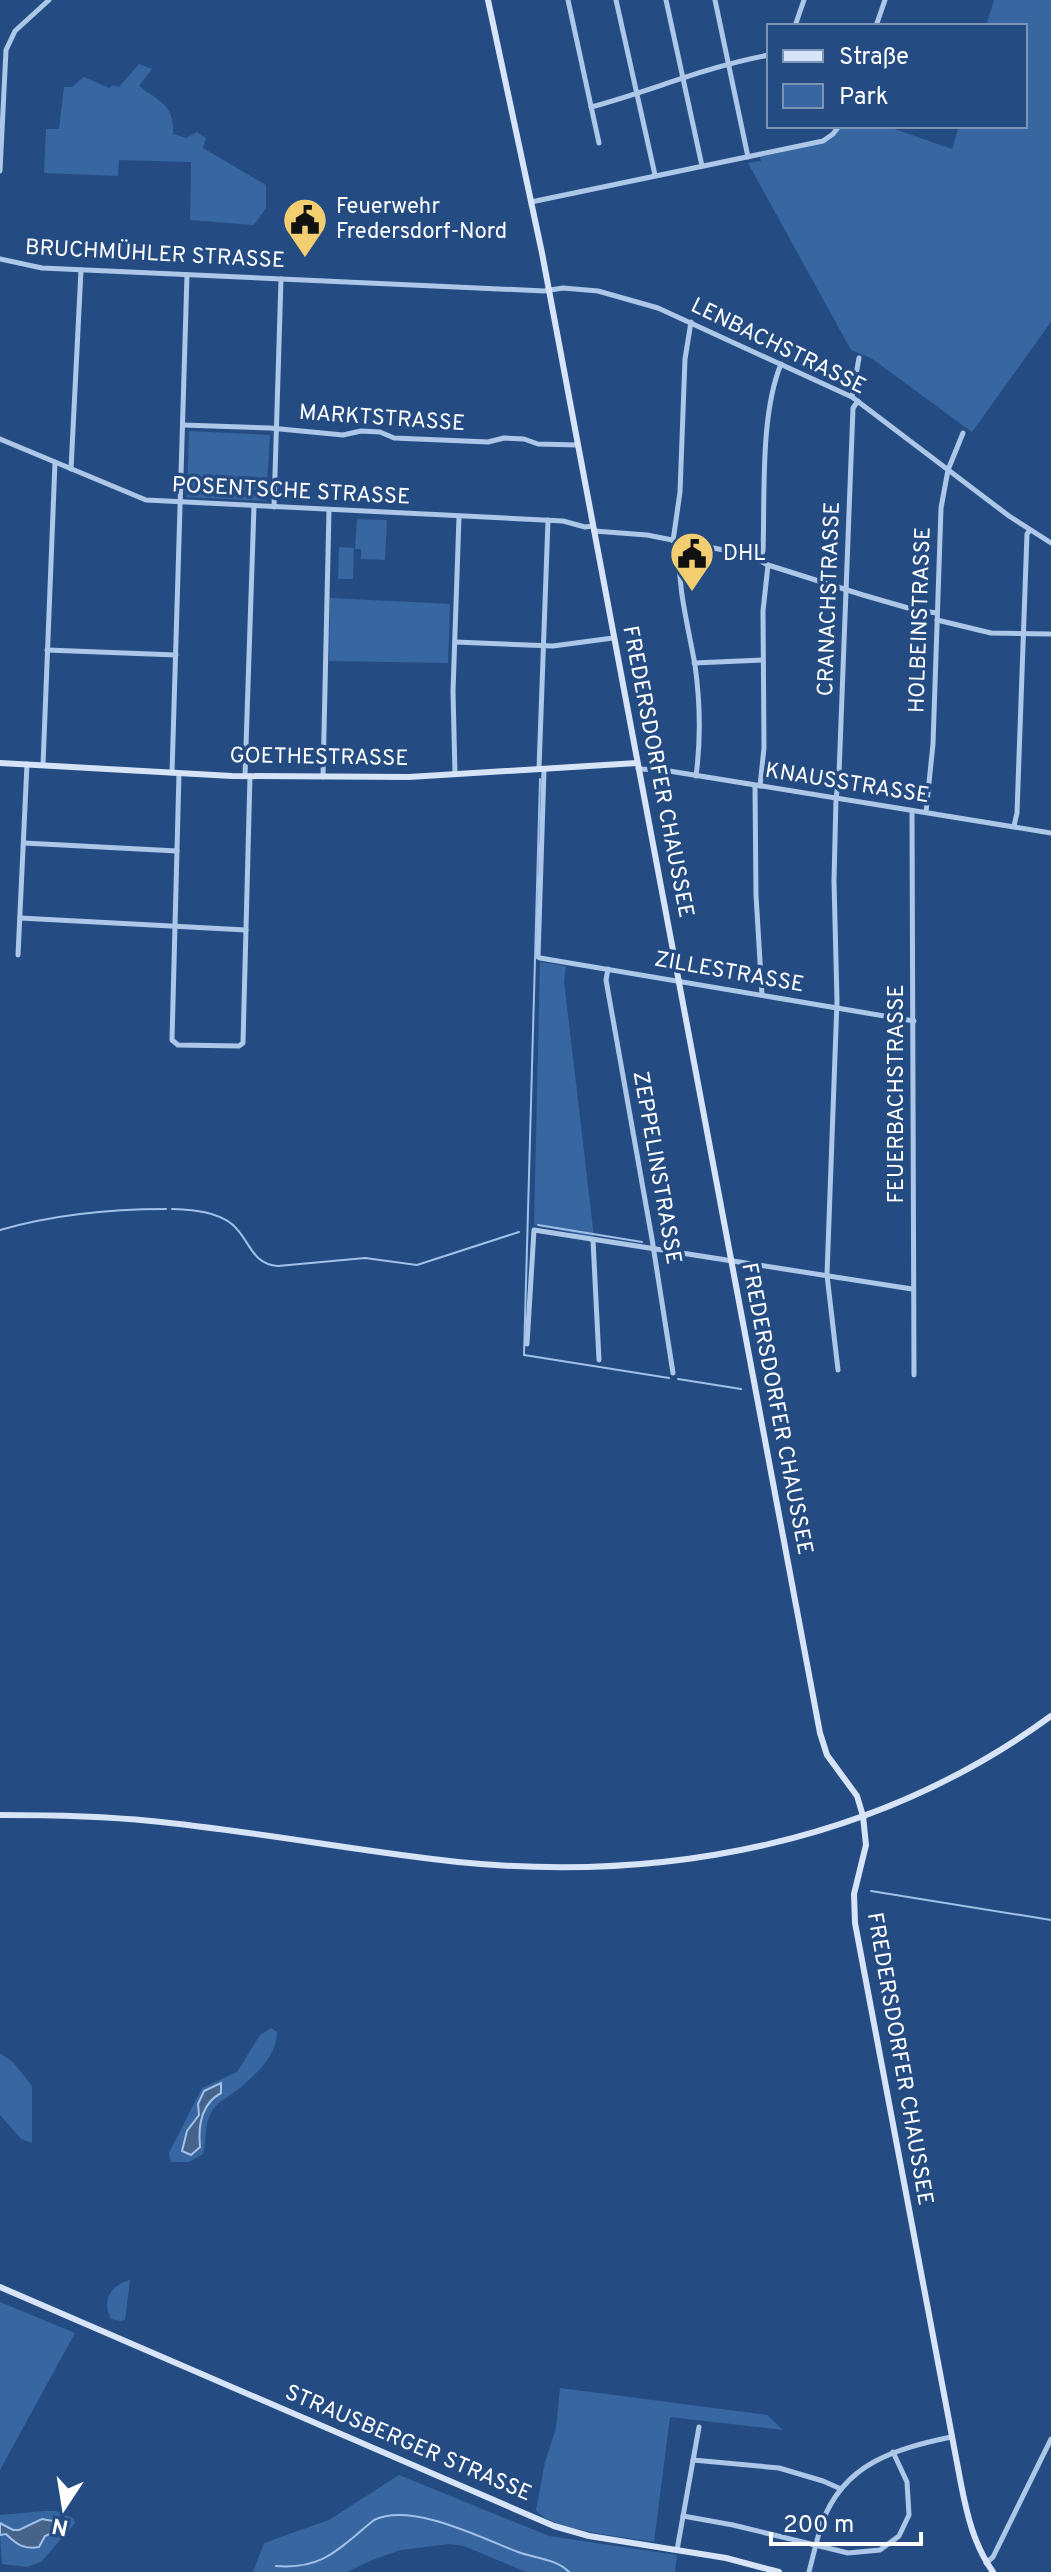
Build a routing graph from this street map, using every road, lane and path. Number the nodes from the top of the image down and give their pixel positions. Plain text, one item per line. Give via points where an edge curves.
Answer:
1 (49, 0) edge
2 (488, 0) edge
3 (568, 0) edge
4 (616, 0) edge
5 (666, 0) edge
6 (715, 0) edge
7 (804, 0) edge
8 (885, 0) edge
9 (796, 24) edge
10 (877, 24) edge
11 (767, 55) edge
12 (2, 57) edge
13 (728, 62) junction
14 (683, 78) junction
15 (636, 94) junction
16 (591, 107) junction
17 (838, 128) edge
18 (599, 143) dead end
19 (748, 157) junction
20 (702, 166) junction
21 (0, 171) edge
22 (655, 175) junction
23 (531, 202) junction
24 (0, 259) edge
25 (81, 270) junction
26 (187, 275) junction
27 (281, 279) junction
28 (549, 290) junction
29 (691, 322) junction
30 (859, 358) dead end
31 (781, 364) junction
32 (855, 399) junction
33 (183, 425) junction
34 (275, 429) junction
35 (963, 433) dead end
36 (0, 439) edge
37 (577, 445) junction
38 (55, 462) junction
39 (71, 469) junction
40 (948, 470) junction
41 (181, 502) junction
42 (254, 506) junction
43 (274, 507) junction
44 (329, 510) junction
45 (459, 517) junction
46 (548, 520) junction
47 (593, 528) junction
48 (1030, 530) junction
49 (676, 541) junction
50 (1051, 543) edge
51 (758, 560) junction
52 (768, 565) junction
53 (847, 589) junction
54 (937, 616) junction
55 (1024, 633) junction
56 (1051, 634) edge
57 (613, 638) junction
58 (455, 642) junction
59 (544, 646) junction
60 (47, 650) junction
61 (176, 655) junction
62 (763, 660) junction
63 (694, 663) junction
64 (0, 763) edge
65 (27, 764) junction
66 (43, 765) junction
67 (638, 766) junction
68 (542, 770) junction
69 (176, 773) junction
70 (455, 775) junction
71 (247, 776) junction
72 (696, 776) junction
73 (323, 777) junction
74 (758, 786) junction
75 (836, 799) junction
76 (912, 812) junction
77 (926, 812) junction
78 (1014, 826) junction
79 (1051, 833) edge
80 (24, 843) junction
81 (177, 851) junction
82 (20, 918) junction
83 (175, 928) junction
84 (246, 930) junction
85 (18, 955) dead end
86 (608, 969) junction
87 (678, 980) junction
88 (762, 995) junction
89 (836, 1008) junction
90 (914, 1021) junction
91 (593, 1240) junction
92 (654, 1249) junction
93 (730, 1261) junction
94 (827, 1275) junction
95 (912, 1289) junction
96 (527, 1344) dead end
97 (599, 1360) dead end
98 (838, 1370) dead end
99 (673, 1373) dead end
100 (914, 1375) dead end
101 (1051, 1716) edge
102 (0, 1815) edge
103 (863, 1816) junction
104 (0, 2287) edge
105 (699, 2427) dead end
106 (951, 2437) junction
107 (1051, 2439) edge
108 (893, 2452) junction
109 (693, 2460) junction
110 (841, 2489) junction
111 (683, 2516) junction
112 (816, 2546) junction
113 (677, 2550) junction
114 (986, 2563) junction
115 (779, 2572) edge
116 (809, 2572) edge
117 (993, 2572) edge

1 - 12 street via 15,31
2 - 23 main road, FREDERSDORFER CHAUSSEE
3 - 16 street
4 - 15 street
5 - 14 street
6 - 13 street
7 - 9 street
8 - 10 street
11 - 13 street
12 - 21 street
13 - 14 street
13 - 19 street
14 - 15 street
14 - 20 street
15 - 16 street
15 - 22 street
16 - 18 street
17 - 19 street via 823,141
19 - 20 street
20 - 22 street
22 - 23 street
23 - 28 main road, FREDERSDORFER CHAUSSEE
24 - 25 street, BRUCHMÜHLER STRASSE
25 - 26 street, BRUCHMÜHLER STRASSE
25 - 39 street
26 - 27 street, BRUCHMÜHLER STRASSE
26 - 33 street
27 - 28 street, BRUCHMÜHLER STRASSE
27 - 34 street
28 - 29 street, LENBACHSTRASSE via 607,293
28 - 37 main road, FREDERSDORFER CHAUSSEE
29 - 31 street, LENBACHSTRASSE
29 - 49 street
30 - 32 street, CRANACHSTRASSE
31 - 32 street, LENBACHSTRASSE
31 - 51 street via 768,413 763,551
32 - 40 street, LENBACHSTRASSE
32 - 53 street, CRANACHSTRASSE
33 - 34 street, MARKTSTRASSE
33 - 41 street
34 - 37 street, MARKTSTRASSE via 488,442 522,438
34 - 43 street
35 - 40 street, HOLBEINSTRASSE
36 - 38 street, POSENTSCHE STRASSE
37 - 47 main road, FREDERSDORFER CHAUSSEE
38 - 39 street, POSENTSCHE STRASSE
38 - 60 street
39 - 41 street, POSENTSCHE STRASSE via 146,500
40 - 48 street, LENBACHSTRASSE
40 - 54 street, HOLBEINSTRASSE via 941,508
41 - 42 street, POSENTSCHE STRASSE
41 - 61 street
42 - 43 street, POSENTSCHE STRASSE
42 - 71 street
43 - 44 street, POSENTSCHE STRASSE
44 - 45 street, POSENTSCHE STRASSE
44 - 73 street
45 - 46 street, POSENTSCHE STRASSE
45 - 58 street
46 - 47 street, POSENTSCHE STRASSE
46 - 59 street
47 - 49 street, POSENTSCHE STRASSE
47 - 57 main road, FREDERSDORFER CHAUSSEE
48 - 50 street, LENBACHSTRASSE
48 - 55 street
49 - 51 street, POSENTSCHE STRASSE
49 - 63 street
51 - 52 street, POSENTSCHE STRASSE
52 - 53 street, POSENTSCHE STRASSE
52 - 62 street
53 - 54 street, POSENTSCHE STRASSE
53 - 75 street, CRANACHSTRASSE
54 - 55 street, POSENTSCHE STRASSE via 984,632
54 - 77 street, HOLBEINSTRASSE
55 - 56 street, POSENTSCHE STRASSE
55 - 78 street
57 - 59 street
57 - 67 main road, FREDERSDORFER CHAUSSEE
58 - 59 street
58 - 70 street
59 - 68 street
60 - 61 street
60 - 66 street
61 - 69 street
62 - 63 street
62 - 74 street via 764,748
63 - 72 street via 700,714
64 - 65 main road, GOETHESTRASSE
65 - 66 main road, GOETHESTRASSE
65 - 80 street
66 - 69 main road, GOETHESTRASSE
67 - 68 main road, GOETHESTRASSE
67 - 72 street, KNAUSSTRASSE
67 - 87 main road, FREDERSDORFER CHAUSSEE
68 - 70 main road, GOETHESTRASSE
68 - 86 street, ZILLESTRASSE via 538,957
69 - 71 main road, GOETHESTRASSE
69 - 81 street
70 - 73 main road, GOETHESTRASSE
71 - 73 main road, GOETHESTRASSE
71 - 84 street
72 - 74 street, KNAUSSTRASSE
74 - 75 street, KNAUSSTRASSE
74 - 88 street via 756,895
75 - 76 street, KNAUSSTRASSE
75 - 89 street, CRANACHSTRASSE
76 - 77 street, KNAUSSTRASSE
76 - 90 street, FEUERBACHSTRASSE
77 - 78 street, KNAUSSTRASSE
78 - 79 street, KNAUSSTRASSE
80 - 81 street
80 - 82 street
81 - 83 street
82 - 83 street
82 - 85 street
83 - 84 street
83 - 84 street via 174,1044 242,1045
86 - 87 street, ZILLESTRASSE
86 - 92 street, ZEPPELINSTRASSE
87 - 88 street, ZILLESTRASSE
87 - 93 main road, FREDERSDORFER CHAUSSEE
88 - 89 street, ZILLESTRASSE
89 - 90 street, ZILLESTRASSE
89 - 94 street, CRANACHSTRASSE
90 - 95 street, FEUERBACHSTRASSE
91 - 92 street
91 - 96 street via 534,1230
91 - 97 street
92 - 93 street
92 - 99 street, ZEPPELINSTRASSE
93 - 94 street
93 - 103 main road, FREDERSDORFER CHAUSSEE via 820,1733
94 - 95 street
94 - 98 street, CRANACHSTRASSE
95 - 100 street, FEUERBACHSTRASSE
101 - 103 main road via 971,1766
102 - 103 main road via 138,1819 458,1862 568,1868 670,1863 752,1849
103 - 106 main road, FREDERSDORFER CHAUSSEE via 866,1845 854,1894 854,1920
104 - 113 main road, STRAUSBERGER STRASSE via 554,2526
105 - 109 street
106 - 108 street
106 - 114 main road, FREDERSDORFER CHAUSSEE via 971,2530
107 - 114 street
108 - 110 street
108 - 112 street via 909,2498 909,2515 899,2536 869,2553
109 - 110 street via 779,2468
109 - 111 street
110 - 112 street
111 - 112 street
111 - 113 street
112 - 116 street
113 - 115 main road, STRAUSBERGER STRASSE
114 - 117 main road, FREDERSDORFER CHAUSSEE

